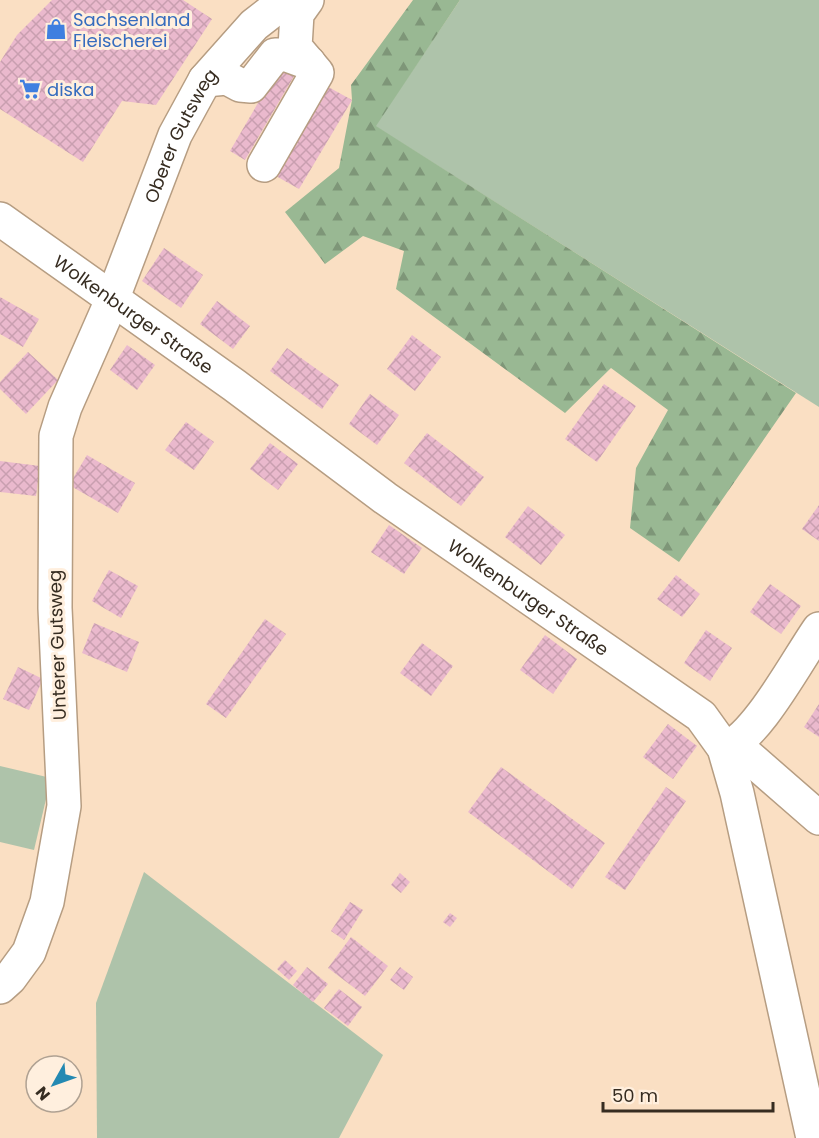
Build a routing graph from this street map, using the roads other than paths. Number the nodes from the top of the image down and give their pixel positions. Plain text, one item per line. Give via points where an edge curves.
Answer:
1 (307, 0) edge
2 (270, 5) edge
3 (309, 63) junction
4 (205, 80) junction
5 (264, 165) dead end
6 (0, 219) edge
7 (112, 300) junction
8 (819, 628) edge
9 (729, 747) junction
10 (819, 818) edge
11 (5, 982) edge
12 (813, 1138) edge

1 - 3 main road via 297,14 295,47
2 - 4 main road, Oberer Gutsweg
3 - 4 main road via 275,55 251,86 227,78
3 - 5 main road via 317,73
4 - 7 main road, Oberer Gutsweg via 175,135
6 - 7 main road, Wolkenburger Straße
7 - 9 main road, Wolkenburger Straße via 385,498 701,716
7 - 11 main road, Unterer Gutsweg via 56,436 55,608 64,806 47,902 29,952
8 - 9 main road via 758,721
9 - 10 main road, Wolkenburger Straße
9 - 12 main road, Wolkenburger Straße

